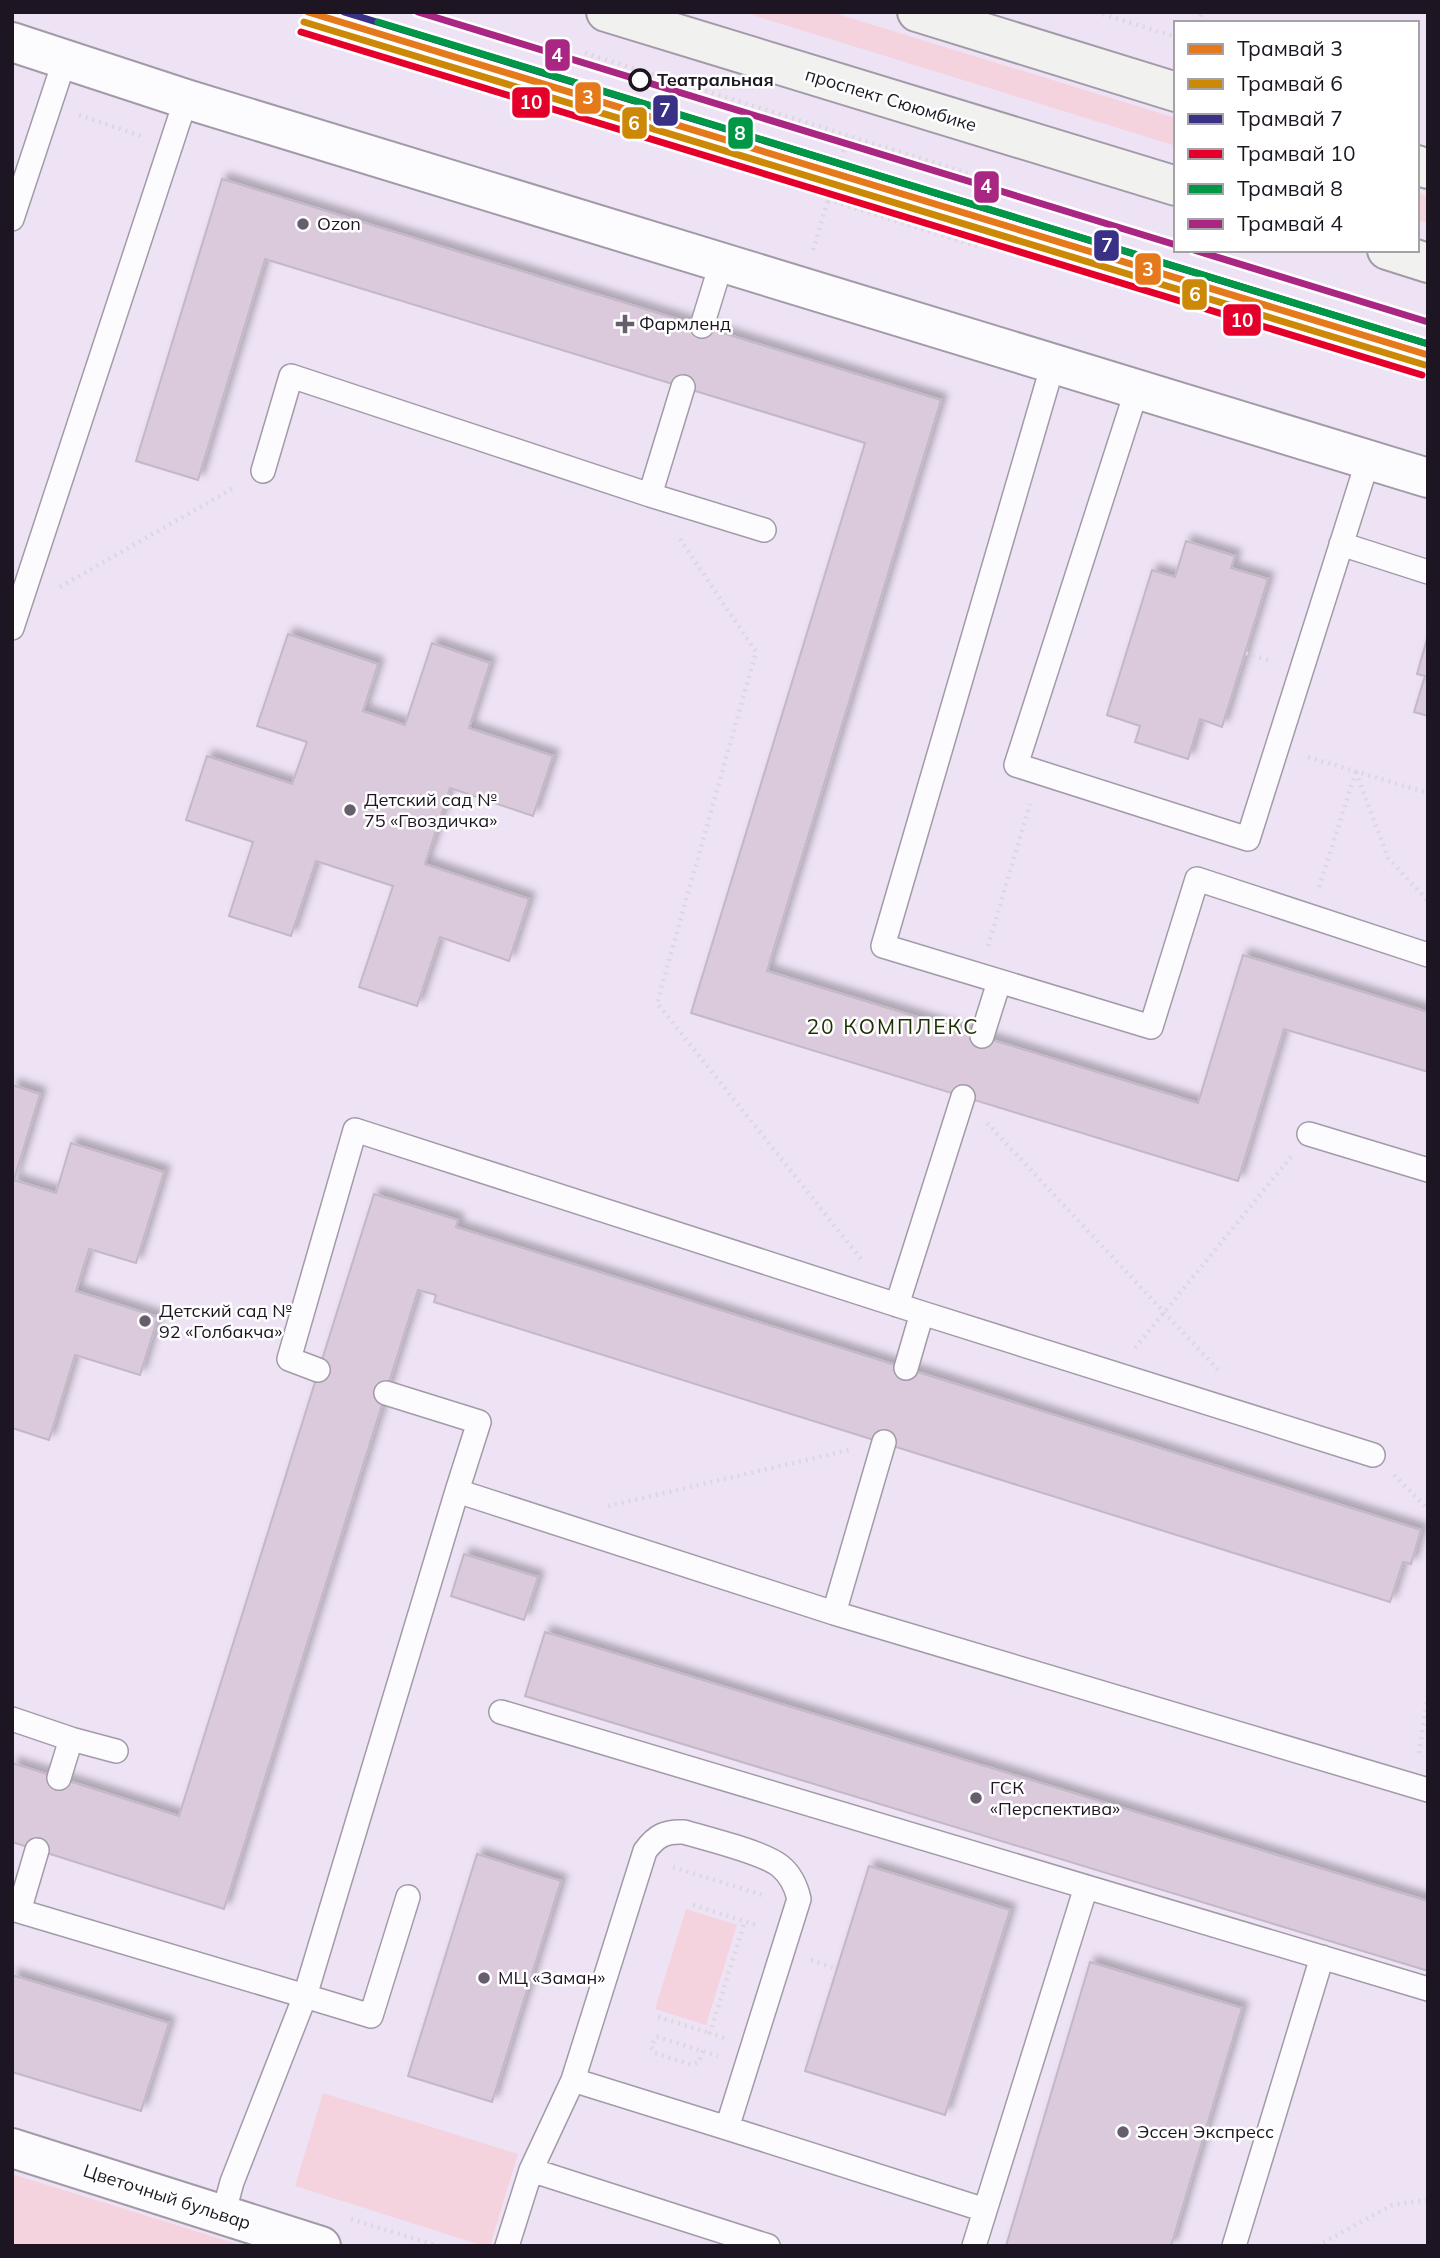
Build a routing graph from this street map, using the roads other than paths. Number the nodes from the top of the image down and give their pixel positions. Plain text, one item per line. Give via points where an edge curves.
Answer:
1 (606, 12) edge
2 (917, 12) edge
3 (12, 42) edge
4 (65, 59) junction
5 (1174, 91) edge
6 (186, 99) junction
7 (1174, 185) edge
8 (12, 219) edge
9 (1394, 252) edge
10 (722, 261) junction
11 (1428, 262) edge
12 (702, 326) dead end
13 (1053, 364) junction
14 (683, 387) dead end
15 (1137, 389) junction
16 (1368, 460) junction
17 (263, 471) road end
18 (1428, 478) edge
19 (650, 495) junction
20 (764, 530) dead end
21 (1341, 544) junction
22 (1428, 572) edge
23 (15, 620) edge
24 (1428, 955) edge
25 (989, 979) junction
26 (982, 1037) dead end
27 (963, 1097) road end
28 (1309, 1134) road end
29 (1428, 1170) edge
30 (897, 1305) junction
31 (922, 1313) junction
32 (906, 1368) dead end
33 (318, 1370) dead end
34 (386, 1393) dead end
35 (884, 1443) road end
36 (1373, 1455) road end
37 (457, 1491) junction
38 (834, 1613) junction
39 (501, 1712) dead end
40 (12, 1719) edge
41 (71, 1739) junction
42 (116, 1751) dead end
43 (59, 1778) dead end
44 (1421, 1788) edge
45 (37, 1850) dead end
46 (1086, 1887) junction
47 (408, 1897) dead end
48 (1322, 1957) junction
49 (1428, 1989) edge
50 (305, 1996) junction
51 (573, 2080) junction
52 (727, 2128) junction
53 (12, 2148) edge
54 (531, 2170) junction
55 (985, 2210) junction
56 (223, 2215) junction
57 (321, 2246) edge
58 (507, 2246) edge
59 (768, 2246) edge
60 (974, 2246) edge
61 (1234, 2246) edge

1 - 7 main road, проспект Сююмбике
2 - 5 main road
3 - 4 street
4 - 6 street
4 - 8 lane
6 - 10 street
6 - 23 lane
9 - 11 main road
10 - 12 lane
10 - 13 street
13 - 15 street
13 - 25 lane via 883,946
14 - 19 lane
15 - 16 street
15 - 21 lane via 1016,765 1248,839
16 - 18 street
16 - 21 lane
17 - 19 lane via 291,376
19 - 20 lane
21 - 22 lane
24 - 25 lane via 1197,879 1151,1027
25 - 26 lane
27 - 30 lane
28 - 29 lane
30 - 31 lane
30 - 33 lane via 347,1127 289,1359
31 - 32 lane
31 - 36 lane
34 - 37 lane via 479,1422
35 - 38 lane
37 - 38 lane
37 - 50 lane
38 - 44 lane
39 - 46 lane
40 - 41 lane
41 - 42 lane
41 - 43 lane
45 - 50 lane via 19,1911
46 - 48 lane
46 - 55 lane
47 - 50 lane via 371,2016
48 - 49 lane
48 - 61 lane
50 - 56 lane
51 - 52 lane
51 - 52 lane via 645,1851 662,1834 684,1832 777,1864 792,1879 799,1899
51 - 54 lane
52 - 55 lane
53 - 56 street, Цветочный бульвар
54 - 58 lane
54 - 59 lane
55 - 60 lane
56 - 57 street, Цветочный бульвар

